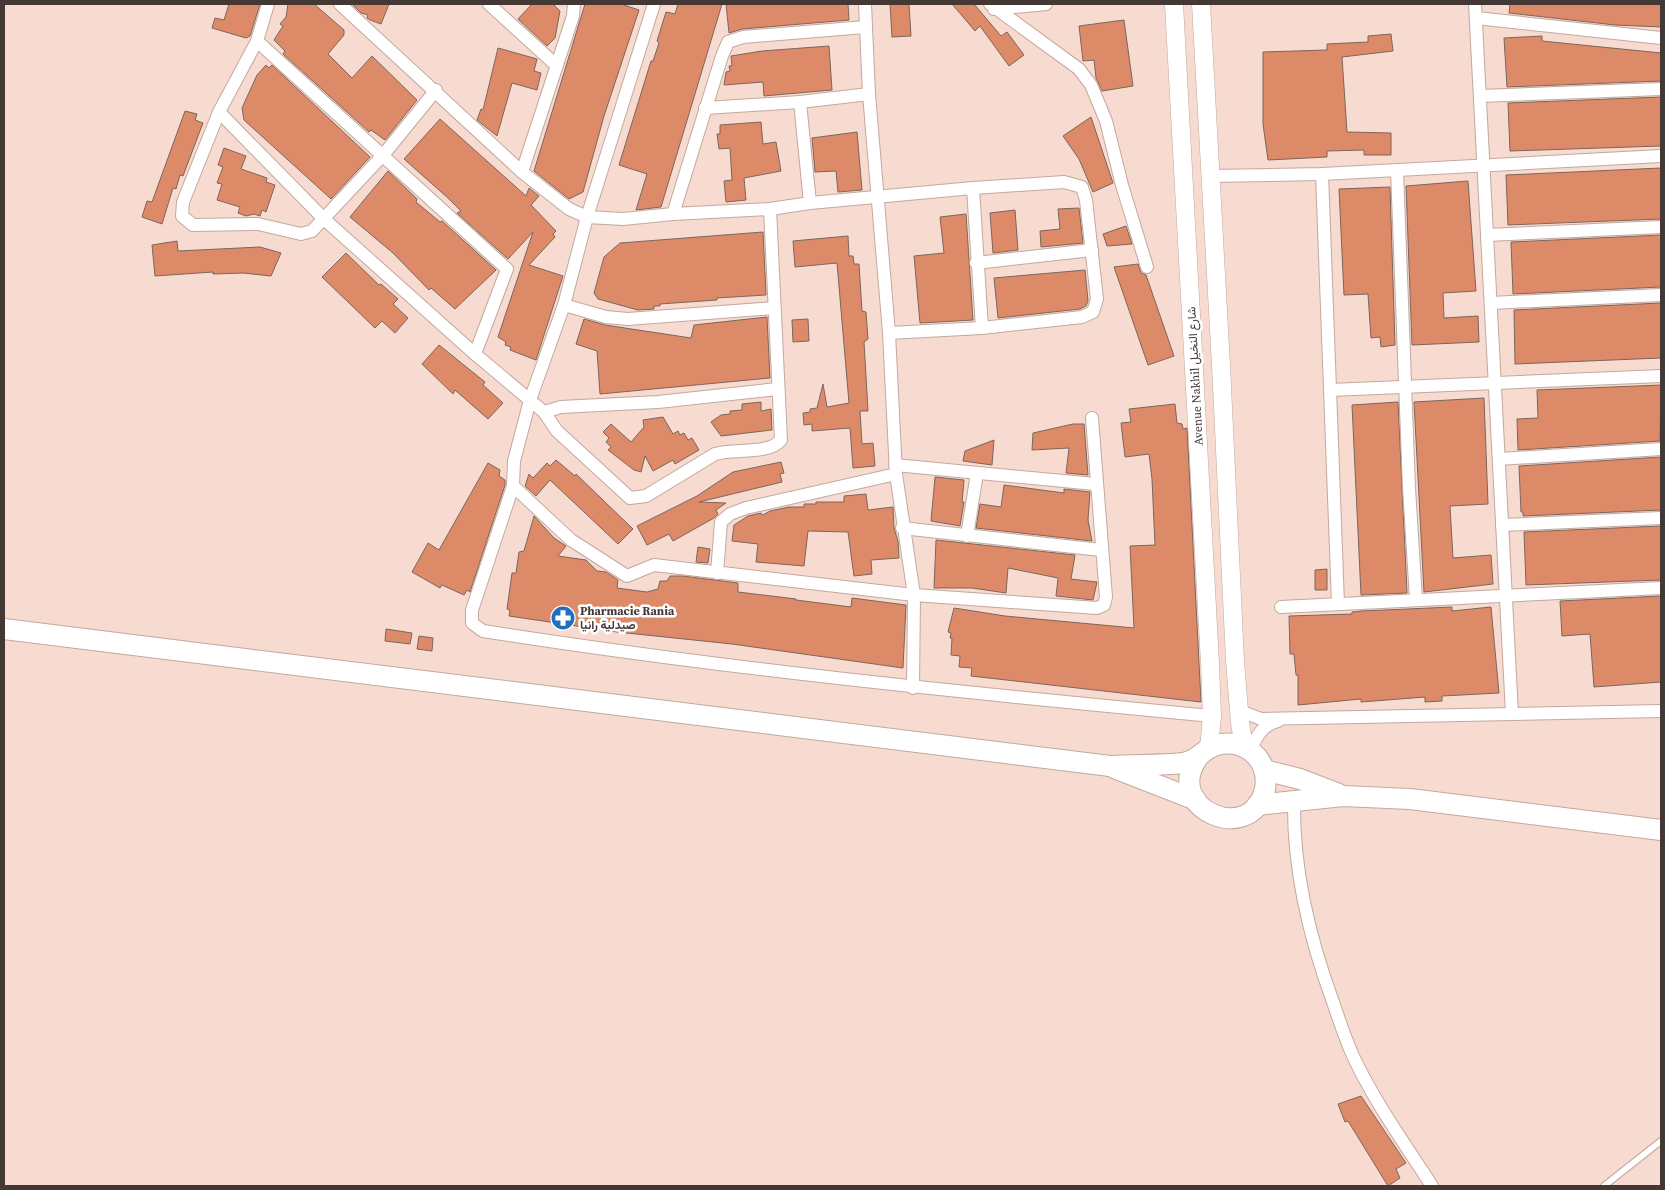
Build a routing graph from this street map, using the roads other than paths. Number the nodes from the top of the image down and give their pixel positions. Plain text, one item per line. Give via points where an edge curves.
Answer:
1 (268, 4) edge
2 (340, 4) edge
3 (489, 4) edge
4 (574, 4) edge
5 (654, 4) edge
6 (865, 4) edge
7 (1046, 4) edge
8 (1174, 4) edge
9 (1201, 4) edge
10 (1476, 4) edge
11 (992, 6) edge
12 (1476, 18) junction
13 (865, 27) junction
14 (1661, 38) edge
15 (256, 41) junction
16 (556, 65) junction
17 (1661, 88) edge
18 (436, 90) junction
19 (869, 94) junction
20 (1480, 96) junction
21 (800, 102) junction
22 (705, 108) junction
23 (219, 112) junction
24 (384, 154) junction
25 (1661, 156) edge
26 (1484, 165) junction
27 (1397, 170) junction
28 (522, 172) junction
29 (1322, 174) junction
30 (1209, 176) junction
31 (973, 188) junction
32 (877, 198) junction
33 (810, 203) junction
34 (770, 209) junction
35 (673, 214) junction
36 (587, 217) junction
37 (324, 219) junction
38 (1661, 227) edge
39 (1487, 235) junction
40 (1092, 250) junction
41 (976, 263) junction
42 (1147, 267) dead end
43 (1661, 295) edge
44 (1491, 303) junction
45 (564, 306) junction
46 (774, 308) junction
47 (982, 328) junction
48 (889, 333) junction
49 (475, 354) junction
50 (1661, 376) edge
51 (1495, 384) junction
52 (1406, 386) junction
53 (777, 389) junction
54 (1330, 390) junction
55 (530, 400) junction
56 (544, 412) junction
57 (1092, 418) dead end
58 (1661, 449) edge
59 (1499, 459) junction
60 (896, 470) junction
61 (977, 473) junction
62 (1095, 484) junction
63 (513, 486) junction
64 (1661, 518) edge
65 (1502, 525) junction
66 (902, 528) junction
67 (967, 536) junction
68 (1101, 550) junction
69 (717, 573) junction
70 (1661, 588) edge
71 (914, 595) junction
72 (1506, 596) junction
73 (1416, 599) junction
74 (1338, 604) junction
75 (1281, 607) dead end
76 (4, 629) edge
77 (913, 688) junction
78 (1237, 699) junction
79 (1661, 711) edge
80 (1512, 714) junction
81 (1212, 716) junction
82 (1288, 719) junction
83 (1247, 748) junction
84 (1203, 754) junction
85 (1110, 766) junction
86 (1264, 770) junction
87 (1343, 796) junction
88 (1196, 800) junction
89 (1294, 801) junction
90 (1258, 805) junction
91 (1661, 830) edge
92 (1661, 1141) edge
93 (1432, 1186) edge
94 (1604, 1186) edge

1 - 15 street
2 - 18 street
3 - 16 street
4 - 16 street
5 - 36 street
6 - 13 street
7 - 11 street
8 - 81 street, Avenue Nakhil شارع النخيل
9 - 30 street
10 - 12 street
11 - 42 street via 1079,69 1091,86 1106,121
12 - 14 street
12 - 20 street
13 - 19 street
13 - 22 street via 734,39 724,49
15 - 23 street
15 - 24 street
16 - 28 street
17 - 20 street
18 - 24 street
18 - 28 street
19 - 21 street
19 - 32 street
20 - 26 street
21 - 22 street
21 - 33 street
22 - 35 street
23 - 37 street
23 - 37 street via 183,202 182,216 187,222 200,226 258,224 306,234
24 - 37 street
24 - 49 street via 507,269
25 - 26 street
26 - 27 street
26 - 39 street
27 - 29 street
27 - 52 street
28 - 36 street via 569,209
29 - 30 street
29 - 54 street
30 - 78 street
31 - 32 street
31 - 40 street via 1064,182 1082,187
31 - 41 street
32 - 33 street
32 - 48 street
33 - 34 street
34 - 35 street
34 - 46 street
35 - 36 street via 623,219
36 - 45 street
37 - 49 street
38 - 39 street
39 - 44 street
40 - 41 street
40 - 47 street via 1097,299 1093,312
41 - 47 street
43 - 44 street
44 - 51 street
45 - 46 street via 628,319
45 - 55 street
46 - 53 street
47 - 48 street
48 - 60 street
49 - 55 street
50 - 51 street
51 - 52 street
51 - 59 street
52 - 54 street
52 - 73 street
53 - 56 street via 658,402 561,407
53 - 56 street via 782,435 778,444 769,449 727,450 714,454 638,498 630,498 621,492 557,431
54 - 74 street
55 - 56 street
55 - 63 street via 514,460
57 - 62 street
58 - 59 street
59 - 65 street
60 - 61 street
60 - 66 street
60 - 69 street via 730,514 722,522
61 - 62 street
61 - 67 street
62 - 68 street
63 - 69 street via 571,540 628,576 654,565
63 - 77 street via 472,610 472,623 483,631
64 - 65 street
65 - 72 street
66 - 67 street
66 - 71 street
67 - 68 street
68 - 71 street via 1106,597 1104,605 1097,608
69 - 71 street
70 - 72 street
71 - 77 street
72 - 73 street
72 - 80 street
73 - 74 street
74 - 75 street
76 - 85 main road
77 - 81 street
78 - 82 street via 1249,716
78 - 83 street
79 - 80 street
80 - 82 street
81 - 84 street, Avenue Nakhil شارع النخيل
82 - 83 street via 1266,726
83 - 84 main road via 1226,743
83 - 86 main road via 1259,759
84 - 85 main road via 1182,763
84 - 88 main road via 1190,780
85 - 88 main road
86 - 87 main road via 1300,779
86 - 90 main road via 1264,791
87 - 89 main road
87 - 91 main road via 1410,799
88 - 90 main road via 1211,815 1226,819 1241,816
89 - 90 main road
89 - 93 street via 1294,834 1302,898 1316,956 1353,1056
92 - 94 lane

